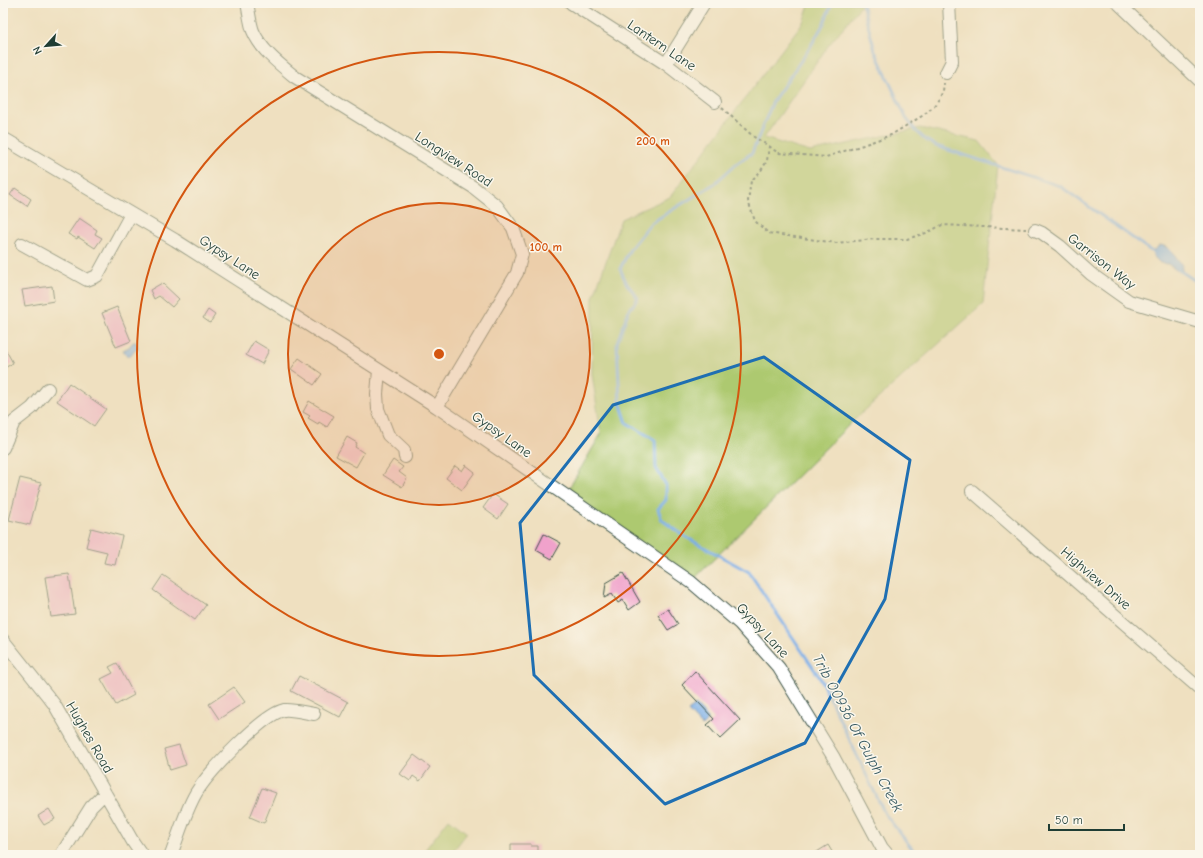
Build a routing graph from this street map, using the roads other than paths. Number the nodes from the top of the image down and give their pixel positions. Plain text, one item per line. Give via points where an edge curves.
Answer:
1 (247, 3) edge
2 (571, 3) edge
3 (704, 3) edge
4 (949, 3) edge
5 (1118, 3) edge
6 (666, 64) junction
7 (946, 73) road end
8 (1200, 81) edge
9 (715, 102) road end
10 (3, 138) edge
11 (132, 214) junction
12 (1035, 230) road end
13 (22, 244) dead end
14 (1200, 322) edge
15 (378, 370) junction
16 (48, 389) dead end
17 (437, 407) junction
18 (3, 448) edge
19 (406, 457) dead end
20 (972, 490) dead end
21 (3, 640) edge
22 (1200, 689) edge
23 (314, 714) dead end
24 (105, 793) junction
25 (61, 855) edge
26 (142, 855) edge
27 (171, 855) edge
28 (888, 855) edge

1 - 17 street, Longview Road via 253,31 270,56 295,77 473,187 497,206 513,228 522,254 517,273
2 - 6 street, Lantern Lane
3 - 6 street
4 - 7 street via 952,61
5 - 8 street
6 - 9 street, Lantern Lane
10 - 11 street, Gypsy Lane
11 - 13 street via 97,276 87,280
11 - 15 street, Gypsy Lane
12 - 14 street, Garrison Way via 1060,246 1091,274 1129,302
15 - 17 street, Gypsy Lane
15 - 19 street via 378,409 388,435 404,450
16 - 18 street via 32,408 14,422
17 - 28 street, Gypsy Lane via 691,582 740,624 779,668 834,758
20 - 22 street, Highview Drive
21 - 24 street, Hughes Road via 54,704
23 - 27 street via 284,710 257,726 225,756 196,793
24 - 25 street via 90,807
24 - 26 street, Hughes Road

